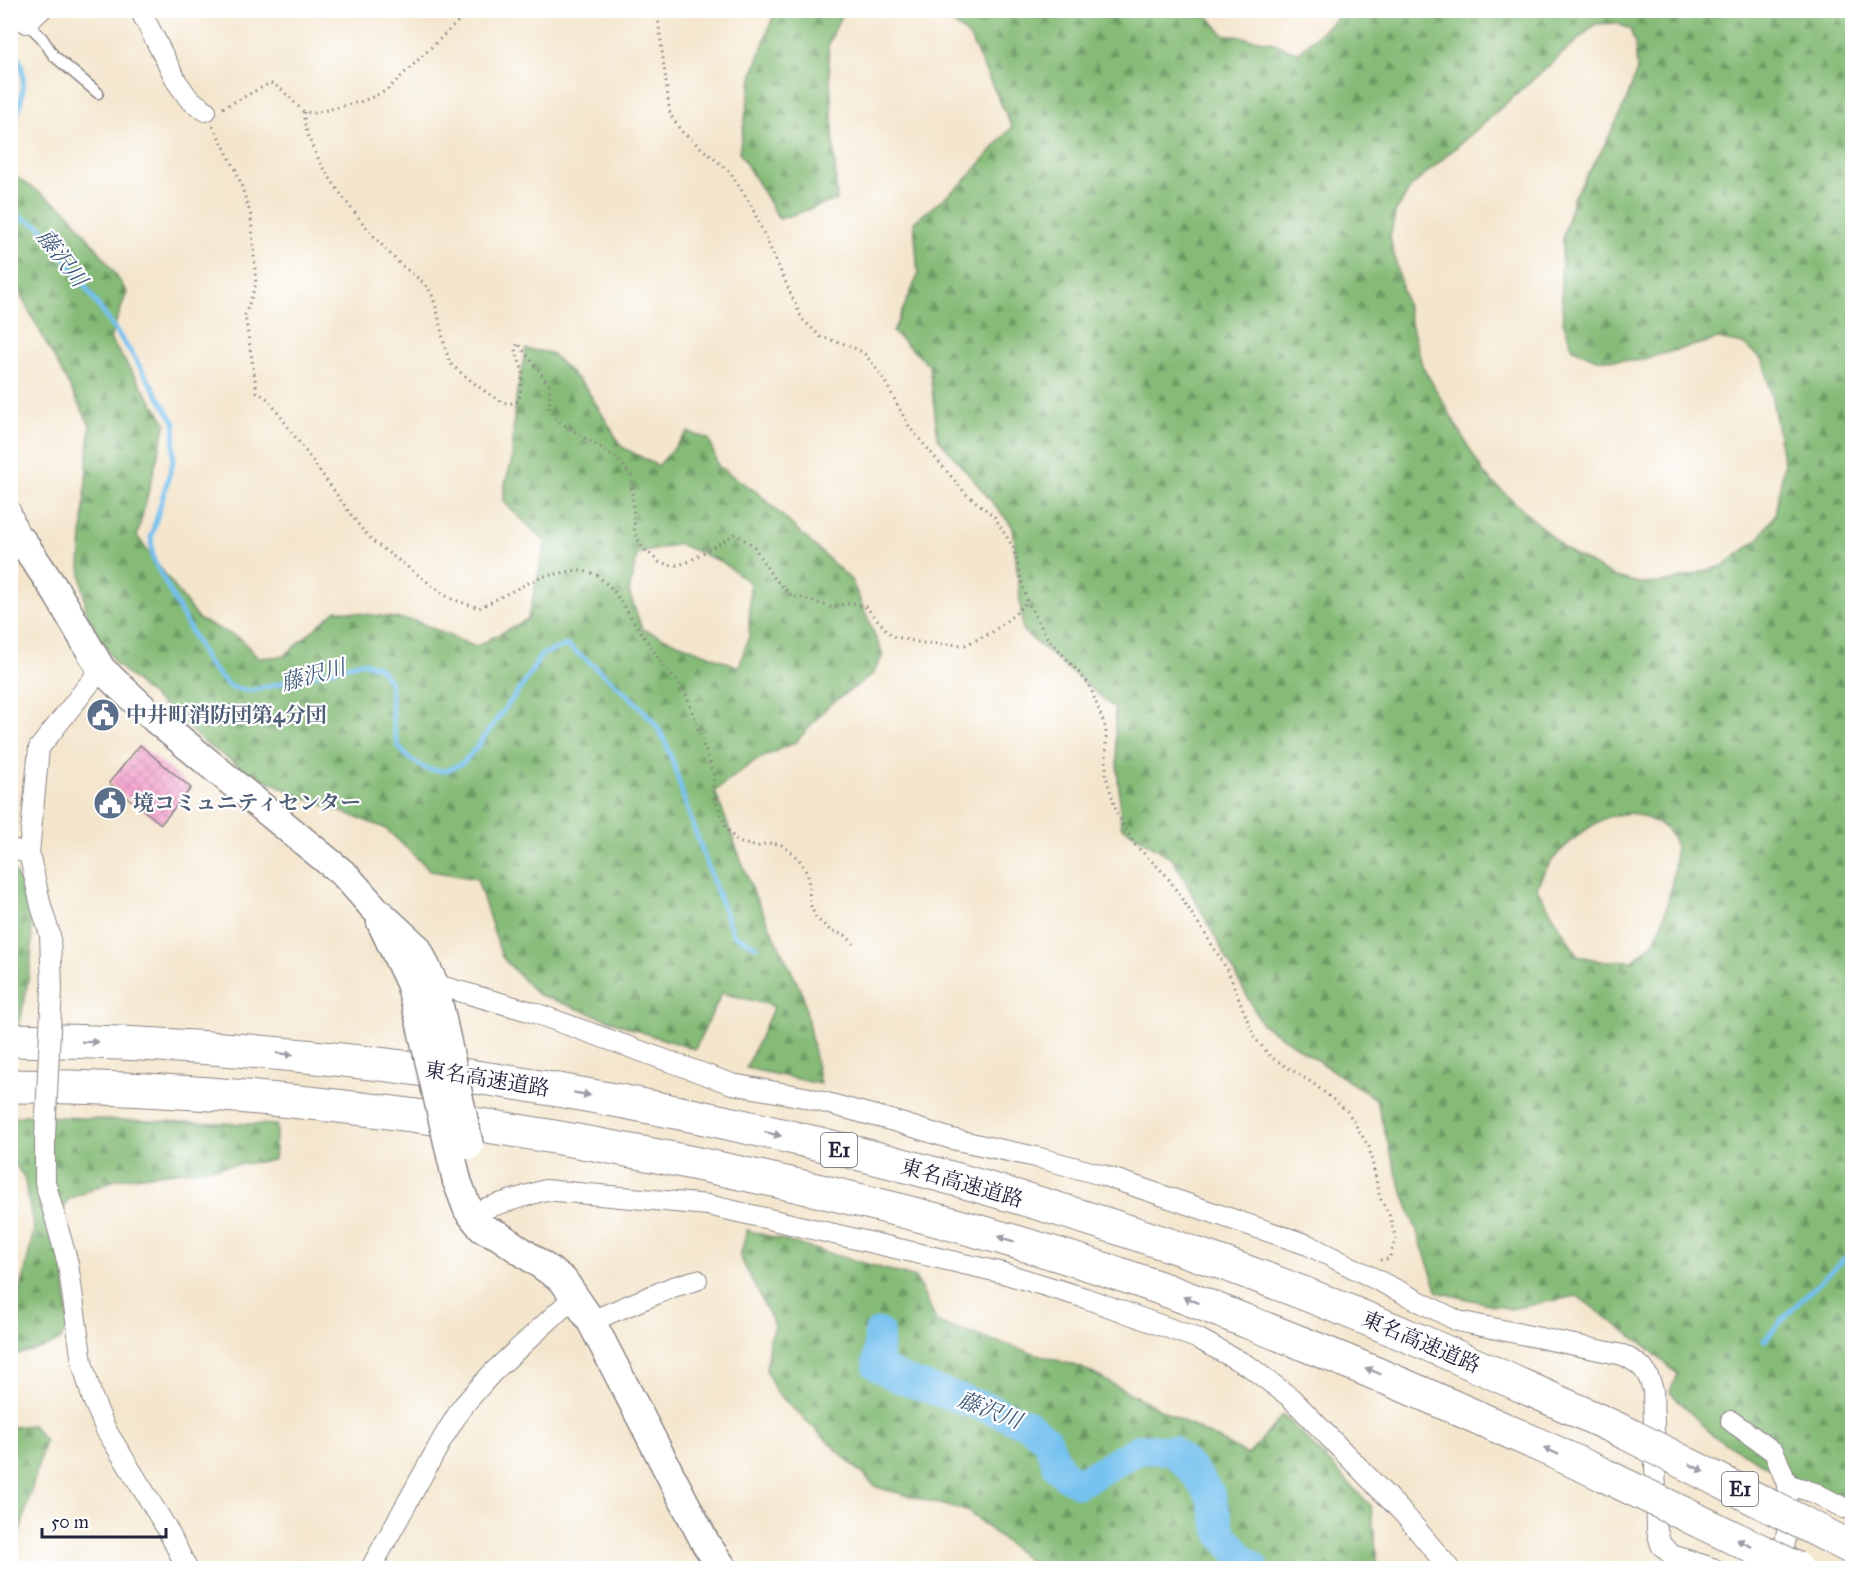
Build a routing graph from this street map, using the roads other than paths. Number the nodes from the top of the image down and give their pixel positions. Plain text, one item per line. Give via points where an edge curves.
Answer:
1 (140, 10) edge
2 (26, 15) edge
3 (98, 93) dead end
4 (206, 111) road end
5 (10, 510) edge
6 (16, 537) edge
7 (101, 669) junction
8 (20, 851) edge
9 (422, 984) junction
10 (10, 1040) edge
11 (10, 1086) edge
12 (467, 1181) junction
13 (486, 1208) junction
14 (498, 1235) junction
15 (697, 1280) dead end
16 (574, 1297) junction
17 (591, 1321) junction
18 (1731, 1421) dead end
19 (1787, 1484) junction
20 (1844, 1508) dead end
21 (1852, 1548) edge
22 (716, 1567) edge
23 (187, 1569) edge
24 (370, 1569) edge
25 (1449, 1569) edge
26 (1712, 1569) edge
27 (1781, 1569) edge
28 (1796, 1569) edge

1 - 4 street via 177,82 189,99
2 - 3 lane via 54,56
5 - 6 street
6 - 7 street via 57,593
7 - 8 street via 39,748
7 - 9 street via 154,719 346,876 417,948
8 - 23 street, bridge via 50,935 52,988 45,1182 68,1264 82,1362 106,1430 166,1527
9 - 12 street, bridge
9 - 26 street via 532,1012 732,1084 804,1097 952,1139 1102,1175 1308,1245 1458,1321 1623,1355 1648,1373 1653,1390 1657,1532 1661,1545 1672,1555
10 -> 21 highway, 東名高速道路 / E1, bridge via 253,1051 500,1080 766,1132 894,1163 1223,1264 1366,1318 1626,1433
28 -> 11 highway, 東名高速道路 / E1, bridge via 1604,1475 1351,1362 1161,1288 961,1225 807,1186 591,1142 418,1115 124,1088
12 - 13 street
12 - 14 street via 468,1210 482,1228
13 - 14 street
13 - 25 street via 545,1190 708,1205 1003,1273 1200,1339 1250,1367 1291,1398 1404,1514
14 - 16 street via 563,1280
15 - 17 street
16 - 17 street
16 - 24 street via 492,1372 462,1407
17 - 22 street
18 - 19 street via 1774,1452
19 - 20 street
19 - 27 street via 1788,1525

